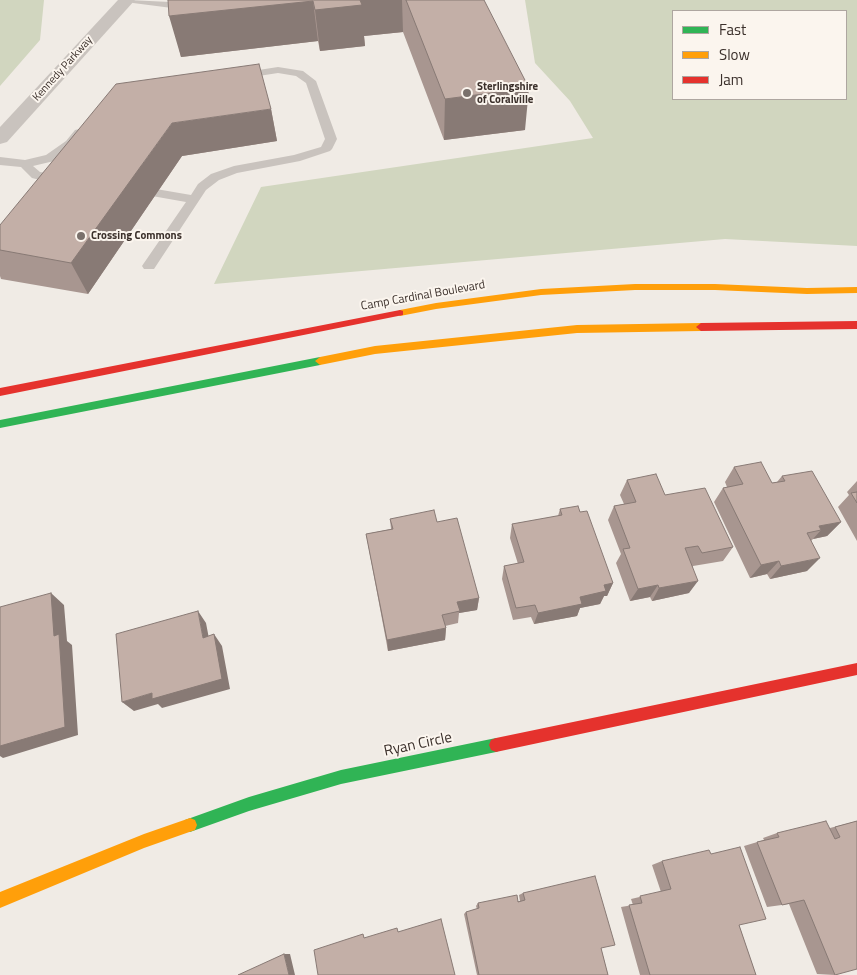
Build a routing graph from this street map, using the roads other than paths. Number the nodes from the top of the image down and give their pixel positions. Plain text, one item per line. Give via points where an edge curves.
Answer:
1 (127, 0) edge
2 (133, 0) edge
3 (179, 0) edge
4 (230, 77) edge
5 (87, 122) edge
6 (0, 138) edge
7 (0, 160) edge
8 (25, 164) junction
9 (77, 182) edge
10 (156, 193) dead end
11 (194, 199) junction
12 (149, 266) dead end
13 (857, 290) edge
14 (857, 325) edge
15 (0, 392) edge
16 (0, 424) edge
17 (857, 669) edge
18 (0, 900) edge

1 - 6 street, Kennedy Parkway
2 - 3 lane via 172,5
4 - 11 lane via 278,70 299,73 311,80 331,139 326,149 215,177
5 - 8 lane via 70,143 50,158
7 - 8 lane
8 - 9 lane via 36,175
10 - 11 lane
11 - 12 lane
13 - 15 street, Camp Cardinal Boulevard via 635,287 542,292 436,306
14 - 16 street via 576,329 375,350
17 - 18 street, Ryan Circle via 341,777 249,804 144,841

